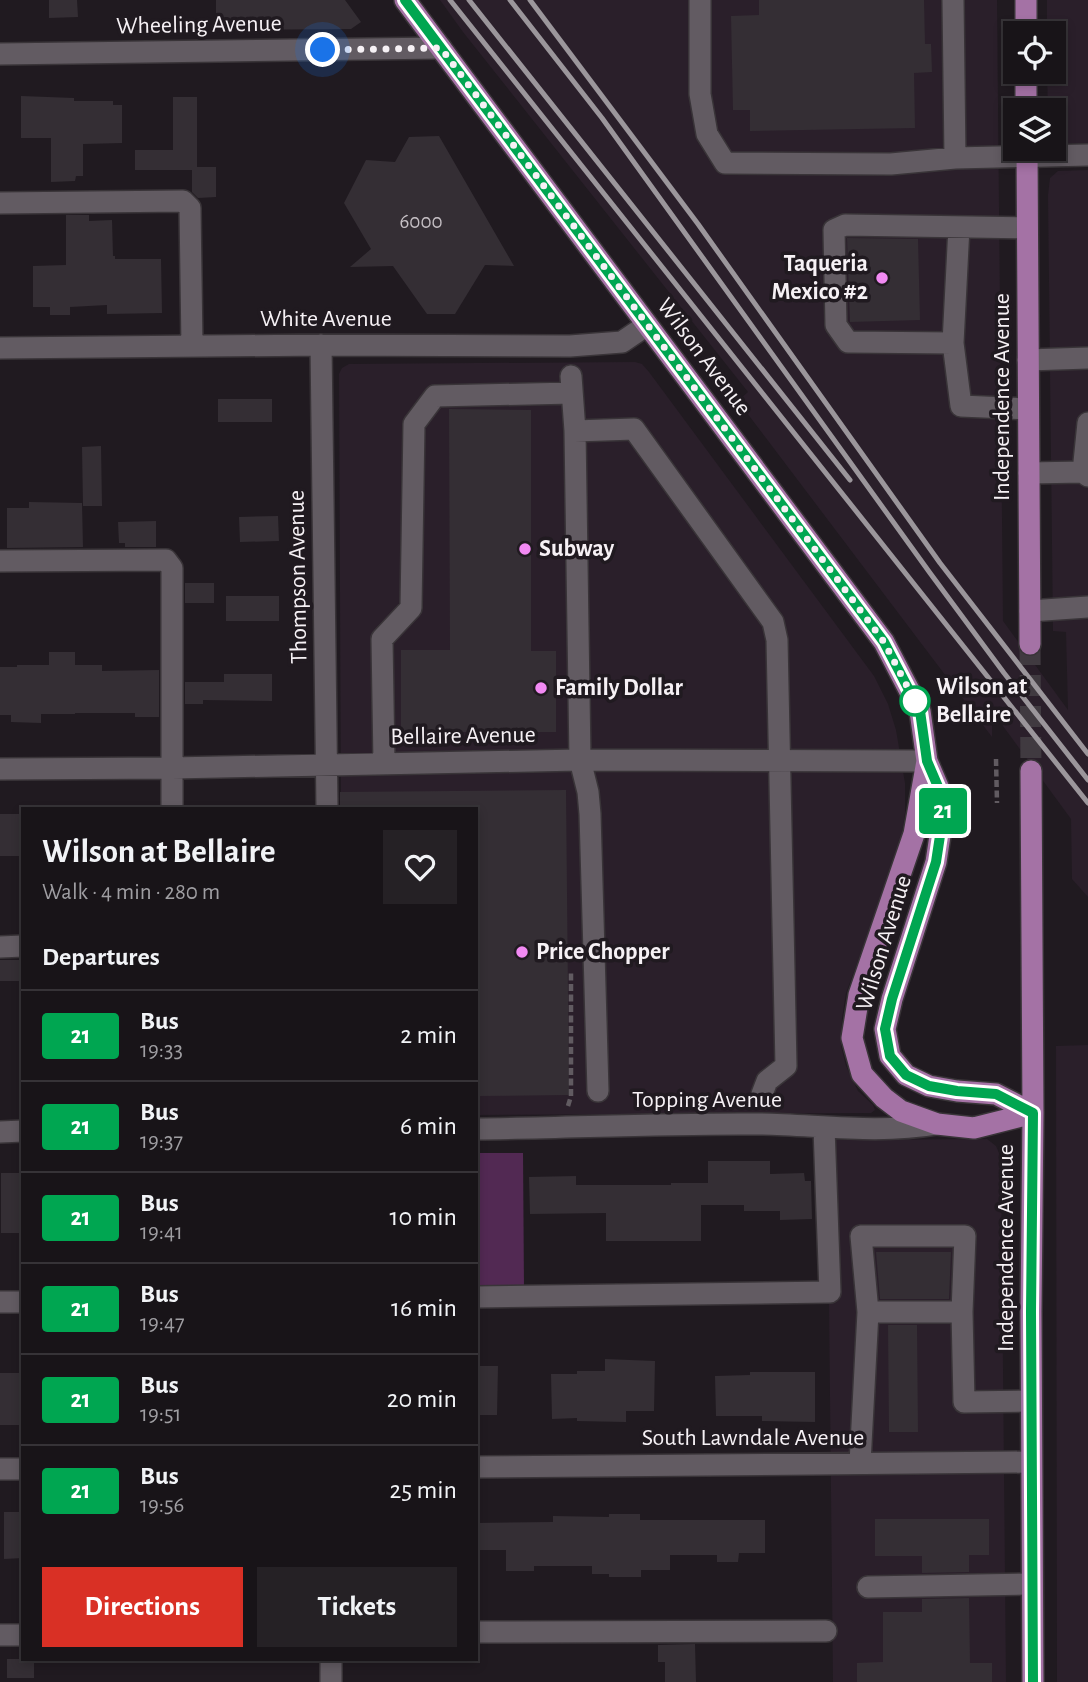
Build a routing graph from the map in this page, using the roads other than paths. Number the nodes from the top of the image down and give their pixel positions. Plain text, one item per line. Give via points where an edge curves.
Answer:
1 (405, 0) edge
2 (700, 0) edge
3 (953, 0) edge
4 (1026, 0) edge
5 (1026, 21) edge
6 (441, 48) junction
7 (0, 54) edge
8 (1003, 154) edge
9 (1066, 154) edge
10 (1088, 155) edge
11 (955, 158) junction
12 (1027, 161) edge
13 (0, 203) edge
14 (959, 227) junction
15 (1027, 228) junction
16 (647, 325) junction
17 (953, 343) junction
18 (321, 345) junction
19 (192, 346) junction
20 (0, 348) edge
21 (1088, 358) edge
22 (1028, 360) junction
23 (1028, 409) junction
24 (1088, 423) edge
25 (575, 431) junction
26 (1029, 473) junction
27 (1085, 474) edge
28 (0, 561) edge
29 (1088, 607) edge
30 (1030, 611) junction
31 (1030, 644) tunnel mouth
32 (580, 760) junction
33 (779, 761) junction
34 (927, 761) junction
35 (384, 763) junction
36 (327, 765) junction
37 (172, 768) junction
38 (0, 769) edge
39 (1031, 771) tunnel mouth
40 (172, 807) edge
41 (327, 807) edge
42 (21, 946) edge
43 (0, 947) edge
44 (598, 1091) dead end
45 (762, 1094) dead end
46 (1033, 1113) junction
47 (937, 1124) junction
48 (824, 1128) junction
49 (478, 1129) edge
50 (0, 1132) edge
51 (21, 1132) edge
52 (478, 1297) edge
53 (0, 1302) edge
54 (21, 1302) edge
55 (868, 1312) junction
56 (962, 1312) junction
57 (1031, 1401) junction
58 (1031, 1462) junction
59 (860, 1463) junction
60 (478, 1466) edge
61 (0, 1469) edge
62 (21, 1469) edge
63 (1032, 1584) junction
64 (868, 1587) dead end
65 (826, 1631) dead end
66 (478, 1632) edge
67 (0, 1635) edge
68 (21, 1635) edge
69 (331, 1661) edge
70 (331, 1682) edge
71 (1033, 1682) edge

1 - 6 main road, Wilson Avenue
2 - 11 street via 699,94 707,134 726,163 891,164
3 - 11 street
4 - 5 main road
6 - 7 street, Wheeling Avenue
6 - 16 main road, Wilson Avenue
8 - 11 street
9 - 10 street
12 - 15 main road, Independence Avenue
13 - 19 street via 183,201 190,208
14 - 15 street
14 - 17 street
14 - 17 street via 845,225 834,230 836,325 849,342
15 - 22 main road, Independence Avenue
16 - 18 street, White Avenue via 622,342 570,346
16 - 34 main road, Wilson Avenue via 884,642 920,711
17 - 23 street via 961,406
18 - 19 street, White Avenue
18 - 36 street, Thompson Avenue
19 - 20 street, White Avenue
21 - 22 street
22 - 23 main road, Independence Avenue
23 - 26 main road, Independence Avenue
24 - 27 street
25 - 32 street
25 - 33 street via 634,429 773,622
25 - 35 street via 571,385 435,396 414,424 411,608 382,639
26 - 27 street
26 - 30 main road, Independence Avenue
28 - 37 street via 166,560 172,568
29 - 30 street
30 - 31 main road, Independence Avenue
32 - 33 street, Bellaire Avenue
32 - 35 street, Bellaire Avenue
32 - 44 street via 590,814
33 - 34 street, Bellaire Avenue
33 - 45 street via 786,1066 767,1081
34 - 46 main road, Wilson Avenue via 945,803 936,862 885,1029 890,1056 906,1075 929,1086 996,1094
34 - 47 main road, Wilson Avenue via 914,834 859,995 852,1038 862,1074 884,1098 901,1111
35 - 36 street, Bellaire Avenue
36 - 37 street, Bellaire Avenue
36 - 41 street, Thompson Avenue
37 - 38 street, Bellaire Avenue
37 - 40 street
39 - 46 main road, Independence Avenue
42 - 43 street
46 - 47 main road, Wilson Avenue via 974,1128
46 - 57 main road, Independence Avenue
47 - 48 street, Topping Avenue via 910,1129
48 - 49 street, Topping Avenue via 762,1124
48 - 52 street via 830,1292
50 - 51 street
53 - 54 street
55 - 56 street
55 - 56 street via 860,1236 965,1236
55 - 59 street
56 - 57 street via 964,1402
57 - 58 main road, Independence Avenue
58 - 59 street, South Lawndale Avenue
58 - 63 main road, Independence Avenue
59 - 60 street, South Lawndale Avenue
61 - 62 street
63 - 64 street
63 - 71 main road, Independence Avenue
65 - 66 street
67 - 68 street
69 - 70 street

